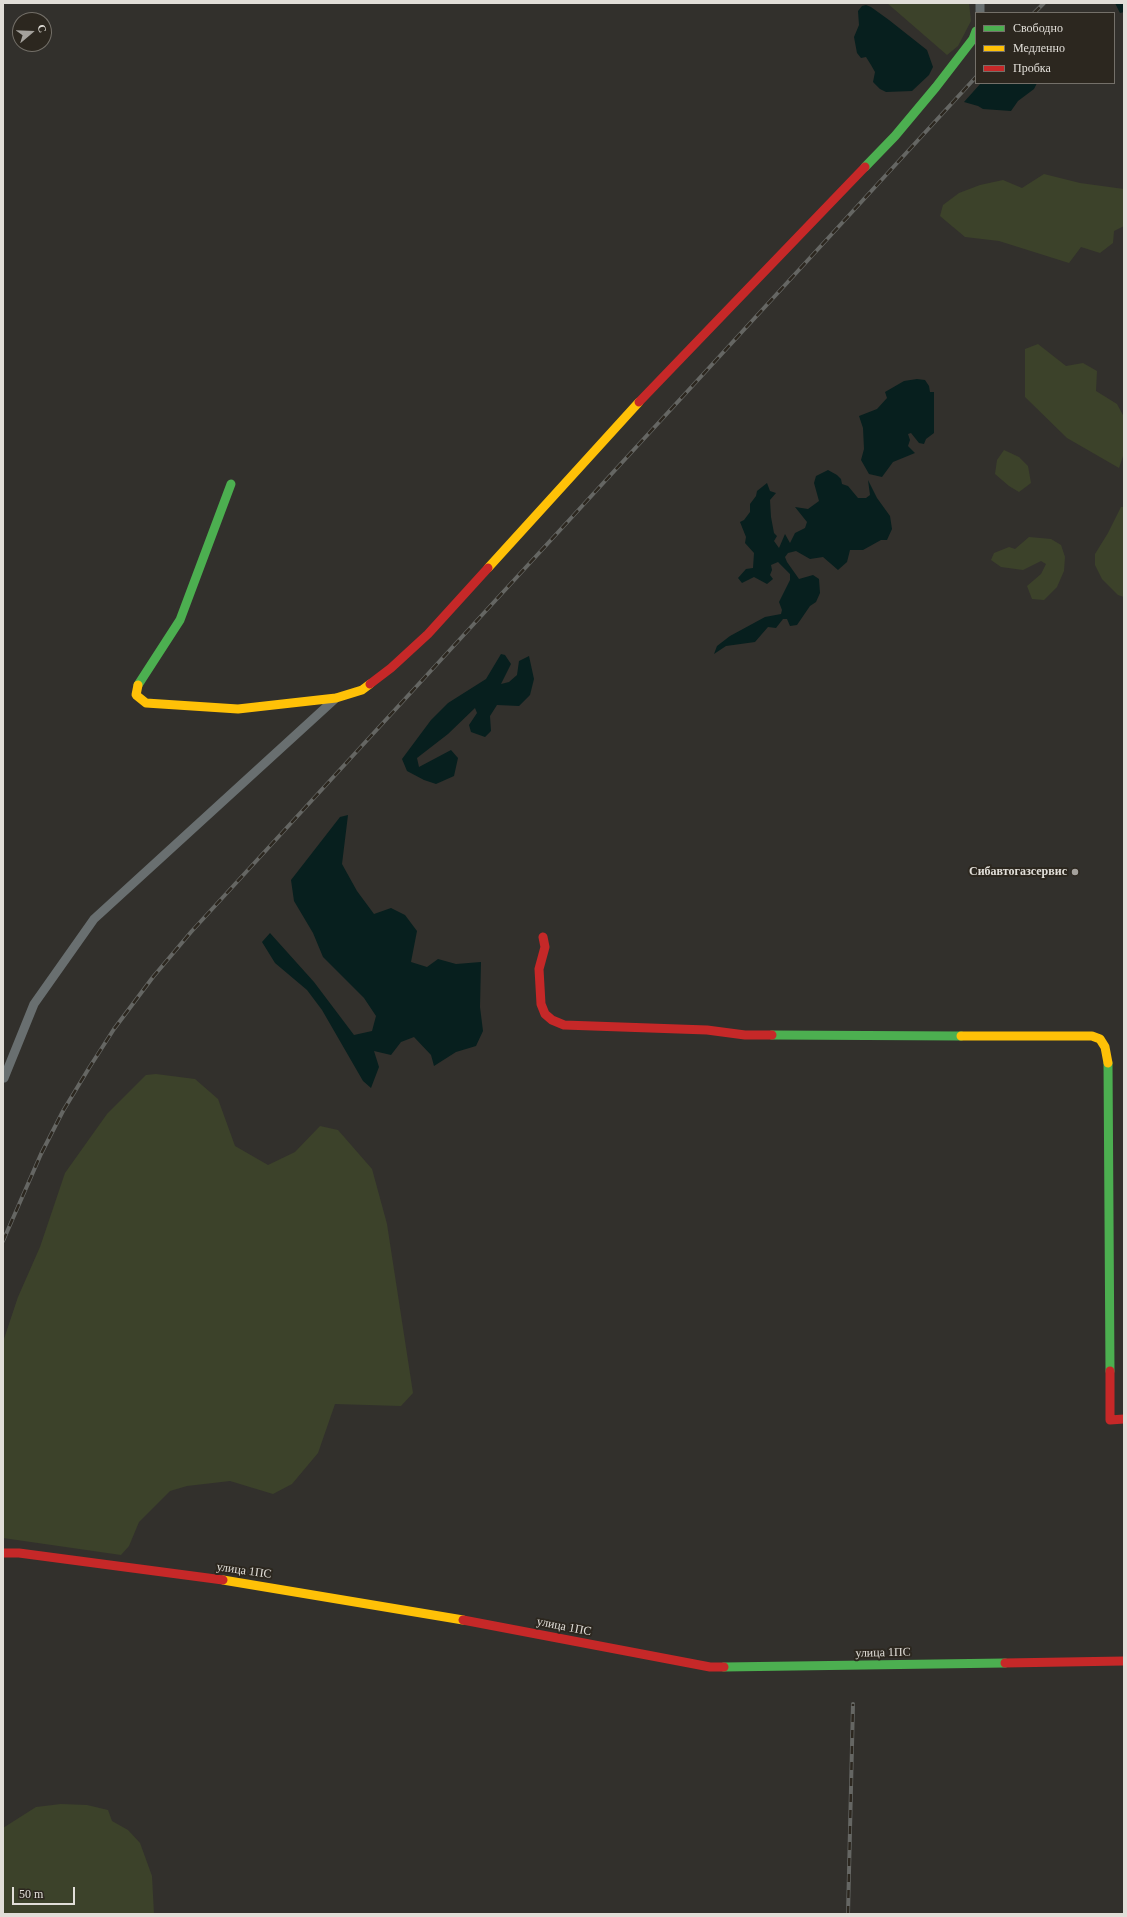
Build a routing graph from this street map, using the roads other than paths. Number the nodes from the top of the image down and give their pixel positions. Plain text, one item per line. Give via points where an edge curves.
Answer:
1 (975, 34) edge
2 (231, 484) dead end
3 (336, 698) junction
4 (543, 937) dead end
5 (4, 1078) edge
6 (1124, 1418) edge
7 (3, 1553) edge
8 (1124, 1661) edge

1 - 3 street via 936,87 895,136 663,376 409,654 362,690
2 - 3 street via 180,620 136,688 136,695 146,703 238,709
3 - 5 street via 94,919 34,1004
4 - 6 street via 545,947 539,969 542,1004 545,1014 564,1025 707,1030 745,1035 1084,1036 1100,1039 1105,1047 1109,1072 1110,1420
7 - 8 street, улица 1ПС via 261,1585 710,1667

